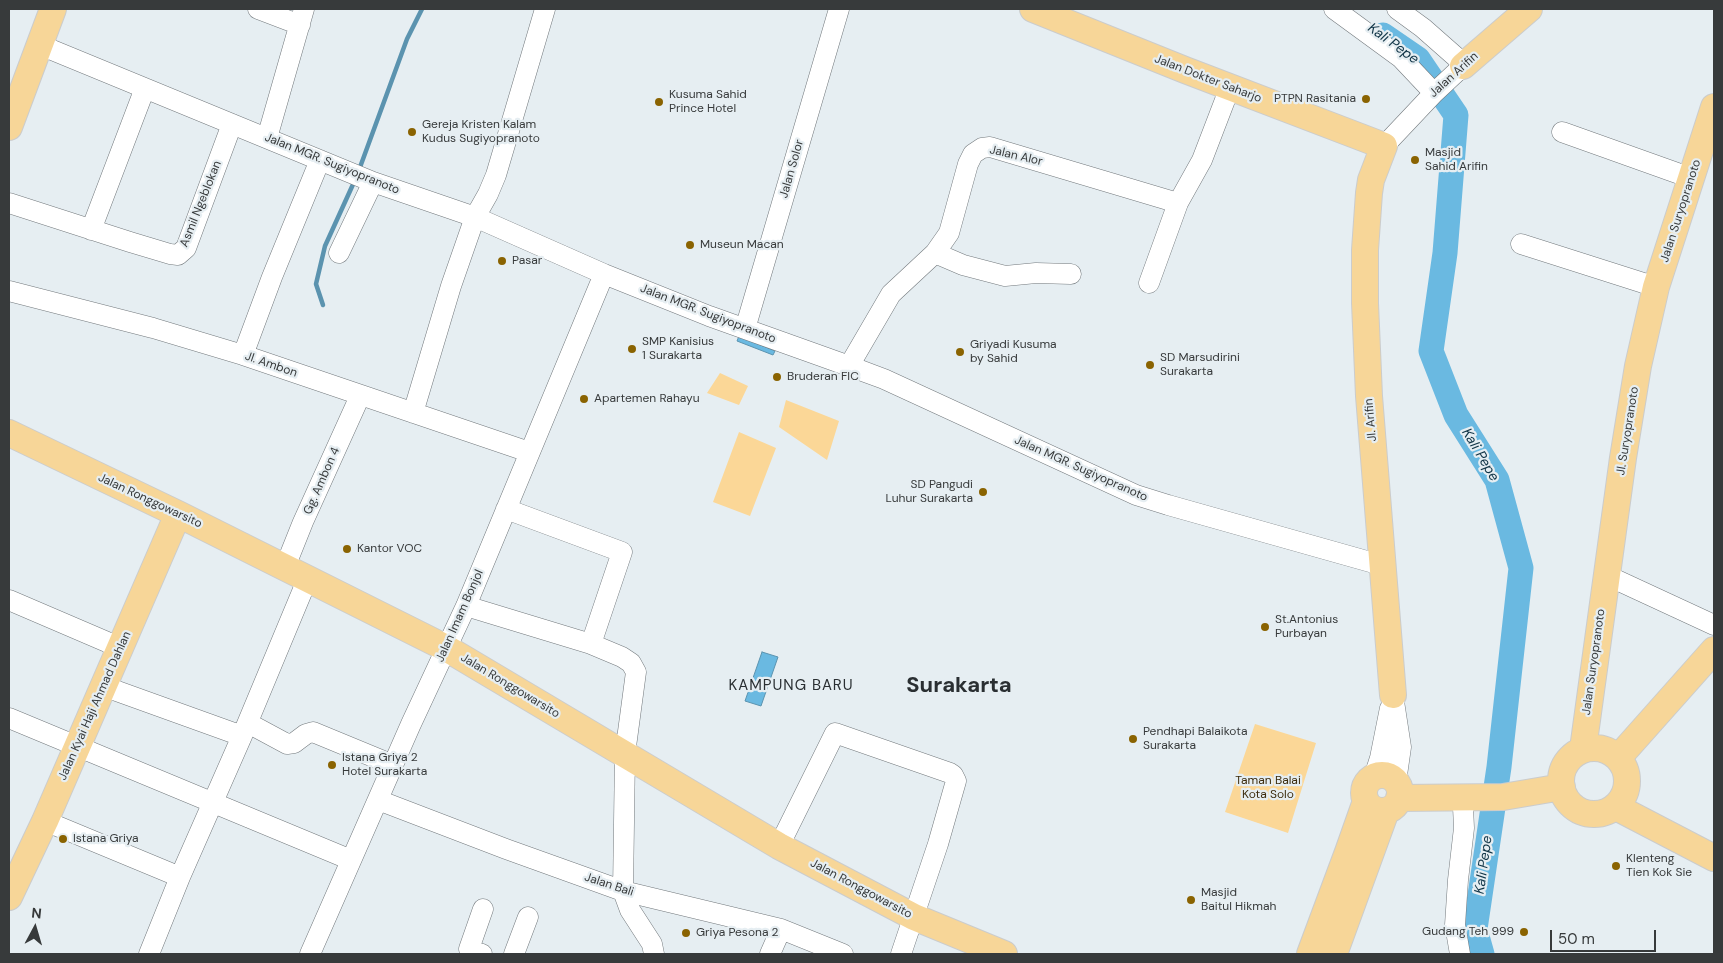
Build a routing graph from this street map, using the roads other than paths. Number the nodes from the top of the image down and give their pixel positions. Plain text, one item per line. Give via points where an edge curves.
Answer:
1 (53, 9) edge
2 (258, 9) edge
3 (545, 9) edge
4 (839, 9) edge
5 (1033, 9) edge
6 (1334, 9) edge
7 (1396, 9) edge
8 (1529, 9) edge
9 (302, 17) edge
10 (40, 45) junction
11 (1464, 66) junction
12 (144, 88) junction
13 (1230, 88) junction
14 (1436, 92) junction
15 (1714, 107) edge
16 (232, 124) junction
17 (9, 127) edge
18 (1562, 132) dead end
19 (267, 138) junction
20 (1384, 146) junction
21 (320, 160) junction
22 (1691, 178) junction
23 (367, 179) junction
24 (9, 203) edge
25 (1178, 203) junction
26 (475, 216) junction
27 (92, 230) junction
28 (1522, 244) dead end
29 (339, 253) dead end
30 (935, 253) junction
31 (604, 274) junction
32 (1071, 274) dead end
33 (1149, 283) dead end
34 (1656, 287) junction
35 (9, 291) edge
36 (745, 329) junction
37 (242, 356) junction
38 (849, 366) junction
39 (370, 399) junction
40 (413, 413) junction
41 (9, 433) edge
42 (529, 452) junction
43 (506, 509) junction
44 (178, 514) junction
45 (1381, 565) junction
46 (296, 574) junction
47 (1606, 575) junction
48 (9, 600) edge
49 (466, 606) junction
50 (1714, 625) edge
51 (591, 644) junction
52 (121, 648) junction
53 (446, 648) junction
54 (1714, 650) edge
55 (103, 686) junction
56 (1393, 695) joint
57 (9, 718) edge
58 (245, 730) junction
59 (78, 745) junction
60 (1583, 749) junction
61 (625, 754) junction
62 (1618, 758) junction
63 (393, 765) junction
64 (1562, 782) junction
65 (1387, 793) junction
66 (1452, 796) junction
67 (378, 800) junction
68 (213, 802) junction
69 (1616, 807) junction
70 (45, 821) junction
71 (779, 846) junction
72 (1714, 858) edge
73 (351, 860) junction
74 (180, 877) junction
75 (623, 891) junction
76 (9, 897) edge
77 (483, 909) dead end
78 (528, 916) dead end
79 (914, 917) junction
80 (781, 929) junction
81 (149, 954) edge
82 (310, 954) edge
83 (482, 954) edge
84 (514, 954) edge
85 (654, 954) edge
86 (770, 954) edge
87 (843, 954) edge
88 (901, 954) edge
89 (1004, 954) edge
90 (1310, 954) edge
91 (1334, 954) edge
92 (1460, 954) edge

1 - 10 main road
2 - 9 street
3 - 26 street via 496,175
4 - 36 street, Jalan Solor
5 - 13 main road, Jalan Dokter Saharjo
6 - 14 street via 1401,58
7 - 11 street via 1423,28
8 - 11 main road, Jalan Arifin
9 - 19 street
10 - 12 street, Jalan MGR. Sugiyopranoto
10 - 17 main road
11 - 14 street, Jalan Arifin
12 - 16 street, Jalan MGR. Sugiyopranoto
12 - 27 street
13 - 20 main road, Jalan Dokter Saharjo
13 - 25 street via 1202,160
14 - 20 street, Jalan Arifin
15 - 22 main road, Jalan Suryopranoto
16 - 19 street, Jalan MGR. Sugiyopranoto
16 - 27 street, Asmil Ngeblokan via 186,248 181,253 170,254
18 - 22 street
19 - 21 street, Jalan MGR. Sugiyopranoto
20 - 45 main road, Jl. Arifin via 1371,180 1365,250 1369,396
21 - 23 street, Jalan MGR. Sugiyopranoto
21 - 37 street
22 - 34 main road, Jalan Suryopranoto
23 - 26 street, Jalan MGR. Sugiyopranoto
23 - 29 street
24 - 27 street, Asmil Ngeblokan
25 - 30 street, Jalan Alor via 1006,151 982,148 973,154 968,164 949,233
25 - 33 street
26 - 31 street, Jalan MGR. Sugiyopranoto
26 - 40 street via 450,286
28 - 34 street
30 - 32 street via 963,266 1005,276
30 - 38 street, Jalan Alor via 891,294
31 - 36 street, Jalan MGR. Sugiyopranoto
31 - 42 street, Jalan Imam Bonjol
34 - 47 main road, Jl. Suryopranoto via 1638,366
35 - 37 street, Jl. Ambon via 153,328
36 - 38 street, Jalan MGR. Sugiyopranoto
37 - 39 street, Jl. Ambon
38 - 45 street, Jalan MGR. Sugiyopranoto via 1136,495
39 - 40 street, Jl. Ambon
39 - 46 street, Gg. Ambon 4 via 303,522
40 - 42 street, Jl. Ambon
41 - 44 main road, Jalan Ronggowarsito
42 - 43 street, Jalan Imam Bonjol
43 - 49 street, Jalan Imam Bonjol
43 - 51 street via 622,552
44 - 46 main road, Jalan Ronggowarsito
44 - 52 main road, Jalan Kyai Haji Ahmad Dahlan
45 - 56 main road, Jl. Arifin
46 - 53 main road, Jalan Ronggowarsito
46 - 58 street, Gg. Ambon 4
47 - 50 street
47 - 60 main road, Jalan Suryopranoto
48 - 52 street
49 - 51 street
49 - 53 street, Jalan Imam Bonjol
51 - 61 street via 622,657 636,672
52 - 55 main road, Jalan Kyai Haji Ahmad Dahlan
53 - 61 main road, Jalan Ronggowarsito
53 - 63 street, Jalan Imam Bonjol
54 - 62 main road
55 - 58 street
55 - 59 main road, Jalan Kyai Haji Ahmad Dahlan
56 - 65 street via 1380,758
57 - 59 street
58 - 63 street via 287,744 313,732
58 - 68 street, Gg. Ambon 4
59 - 68 street
59 - 70 main road, Jalan Kyai Haji Ahmad Dahlan
60 - 62 main road via 1602,749
60 - 64 main road via 1569,761
61 - 71 main road, Jalan Ronggowarsito
61 - 75 street
62 - 69 main road via 1624,767 1627,789
63 - 67 street, Jalan Imam Bonjol
64 - 66 main road
64 - 69 main road via 1565,796 1578,810 1598,814
65 - 66 main road
65 - 90 main road via 1348,852
65 - 91 main road
66 - 92 street via 1464,828 1456,925
67 - 73 street, Jalan Imam Bonjol
67 - 75 street, Jalan Bali
68 - 73 street
68 - 74 street, Gg. Ambon 4
69 - 72 main road
70 - 74 street
70 - 76 main road, Jalan Kyai Haji Ahmad Dahlan
71 - 79 main road, Jalan Ronggowarsito
71 - 79 street via 835,733 950,773 956,781
73 - 82 street, Jalan Imam Bonjol
74 - 81 street, Gg. Ambon 4
75 - 80 street, Jalan Bali
75 - 85 street via 630,910 652,944
77 - 83 street via 469,949
78 - 84 street
79 - 88 street
79 - 89 main road, Jalan Ronggowarsito
80 - 86 street
80 - 87 street, Jalan Bali

